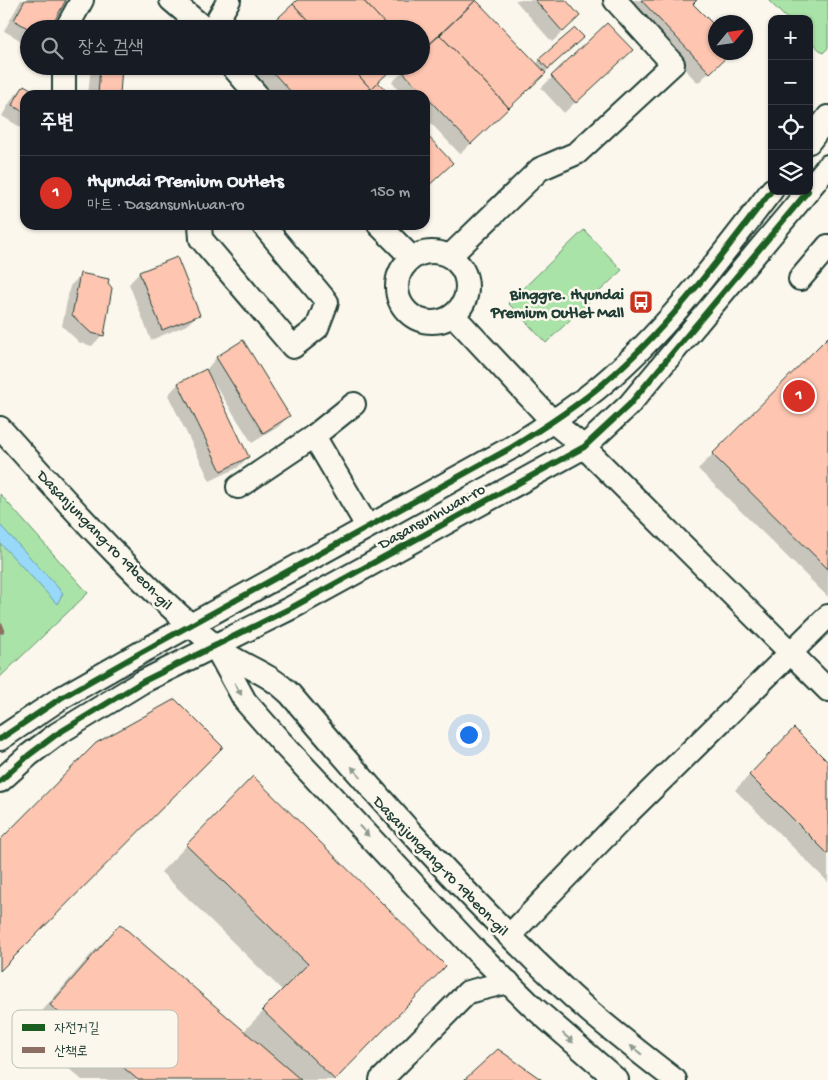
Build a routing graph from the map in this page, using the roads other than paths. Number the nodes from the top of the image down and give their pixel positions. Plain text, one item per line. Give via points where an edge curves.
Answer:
1 (82, 0) edge
2 (173, 0) edge
3 (229, 0) edge
4 (615, 0) edge
5 (71, 20) edge
6 (195, 20) edge
7 (217, 20) edge
8 (64, 75) edge
9 (240, 75) edge
10 (64, 90) edge
11 (253, 90) edge
12 (828, 117) edge
13 (813, 137) edge
14 (828, 166) edge
15 (813, 184) edge
16 (768, 195) edge
17 (804, 195) edge
18 (200, 230) edge
19 (267, 230) edge
20 (384, 230) edge
21 (828, 246) edge
22 (450, 256) junction
23 (411, 258) junction
24 (800, 279) dead end
25 (454, 316) junction
26 (354, 404) dead end
27 (553, 422) junction
28 (0, 428) edge
29 (314, 436) junction
30 (584, 448) junction
31 (238, 487) dead end
32 (367, 526) junction
33 (828, 616) edge
34 (192, 625) junction
35 (215, 646) junction
36 (790, 654) junction
37 (828, 690) edge
38 (0, 739) edge
39 (0, 781) edge
40 (509, 936) junction
41 (477, 952) junction
42 (508, 982) junction
43 (468, 992) junction
44 (381, 1080) edge
45 (617, 1080) edge
46 (675, 1080) edge

1 - 5 street
2 - 6 street
3 - 7 street
4 - 22 street via 673,64 577,153 540,169
8 - 10 street
9 - 11 street
12 - 13 street
14 - 15 street, Dasansunhwan-ro
16 - 27 street, Dasansunhwan-ro via 680,306 644,345 605,382
17 - 30 street, Dasansunhwan-ro via 629,405
18 - 19 street via 201,240 293,347 317,328 328,302
20 - 23 street
21 - 24 street
22 - 23 street via 430,251
22 - 25 street via 464,271 467,296
23 - 25 street via 397,276 400,304 413,318 432,324
25 - 27 street
26 - 29 street
27 - 30 street
27 - 32 street, Dasansunhwan-ro
28 - 34 street, Dasanjungang-ro 19beon-gil via 140,578
29 - 31 street
29 - 32 street
30 - 35 street, Dasansunhwan-ro
30 - 36 street
32 - 34 street, Dasansunhwan-ro
33 - 36 street
34 - 35 street, Dasanjungang-ro 19beon-gil
34 - 38 street, Dasansunhwan-ro via 61,698
35 - 39 street, Dasansunhwan-ro via 92,711 29,755
40 -> 35 street, Dasanjungang-ro 19beon-gil via 376,796 285,689
35 -> 41 street, Dasanjungang-ro 19beon-gil via 245,701
36 - 37 street
36 - 40 street via 628,813
46 -> 40 street, Dasanjungang-ro 19beon-gil via 574,997
41 - 42 street, Dasanjungang-ro 19beon-gil
41 - 43 street
42 - 43 street
42 -> 45 street, Dasanjungang-ro 19beon-gil
43 - 44 street

